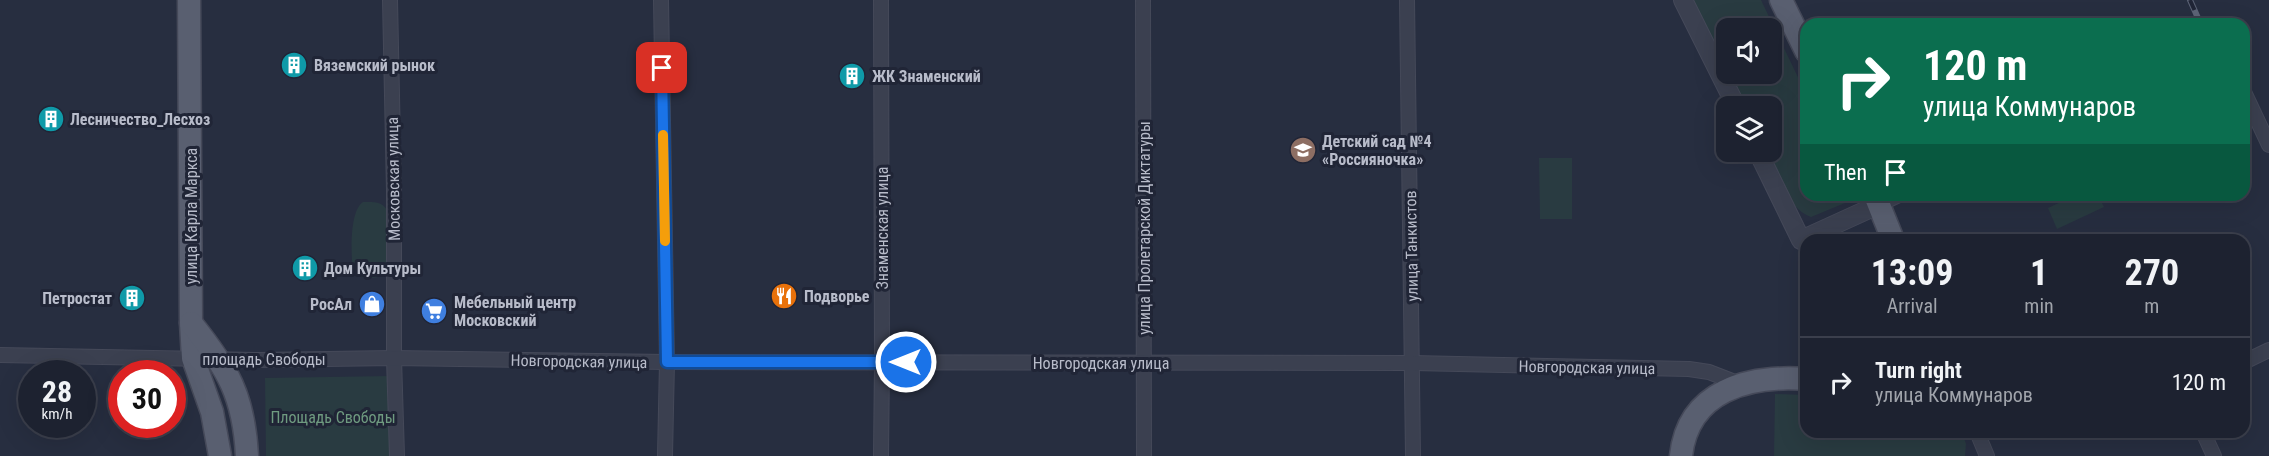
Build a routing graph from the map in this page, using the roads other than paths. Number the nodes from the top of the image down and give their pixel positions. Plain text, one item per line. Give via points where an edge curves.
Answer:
1 (189, 0) edge
2 (390, 0) edge
3 (661, 0) edge
4 (881, 0) edge
5 (1143, 0) edge
6 (1407, 0) edge
7 (1683, 0) edge
8 (1781, 0) edge
9 (1800, 39) edge
10 (1731, 96) edge
11 (2250, 105) edge
12 (2269, 145) edge
13 (1763, 162) edge
14 (1879, 201) edge
15 (1886, 201) edge
16 (1813, 234) edge
17 (1892, 234) edge
18 (1800, 238) edge
19 (191, 323) junction
20 (2269, 350) edge
21 (0, 355) edge
22 (193, 358) junction
23 (394, 358) junction
24 (219, 359) junction
25 (2250, 359) edge
26 (667, 362) junction
27 (882, 362) junction
28 (1413, 363) junction
29 (1144, 364) junction
30 (1800, 379) edge
31 (1740, 384) junction
32 (1980, 438) edge
33 (2206, 438) edge
34 (220, 456) edge
35 (247, 456) edge
36 (397, 456) edge
37 (665, 456) edge
38 (881, 456) edge
39 (1144, 456) edge
40 (1413, 456) edge
41 (1681, 456) edge
42 (1988, 456) edge
43 (2214, 456) edge

1 - 19 main road, улица Карла Маркса
2 - 23 street, Московская улица
3 - 26 street
4 - 27 street, Знаменская улица
5 - 29 street, улица Пролетарской Диктатуры
6 - 28 street, улица Танкистов
7 - 10 street
8 - 9 main road
11 - 12 street
13 - 18 street
14 - 16 street
15 - 17 main road
19 - 22 main road, улица Карла Маркса
19 - 24 main road
20 - 25 street
21 - 22 street, площадь Свободы
22 - 24 street, площадь Свободы
22 - 34 main road, улица Карла Маркса via 212,412
23 - 24 street, площадь Свободы
23 - 26 street, Новгородская улица
23 - 36 street
24 - 35 main road via 241,405
26 - 27 street, Новгородская улица
26 - 37 street
27 - 29 street, Новгородская улица
27 - 38 street, Знаменская улица
28 - 29 street, Новгородская улица
28 - 31 street, Новгородская улица via 1689,369
28 - 40 street, улица Танкистов
29 - 39 street, улица Пролетарской Диктатуры
30 - 31 main road
31 - 41 main road via 1719,393 1696,415 1686,431
32 - 42 street
33 - 43 street

